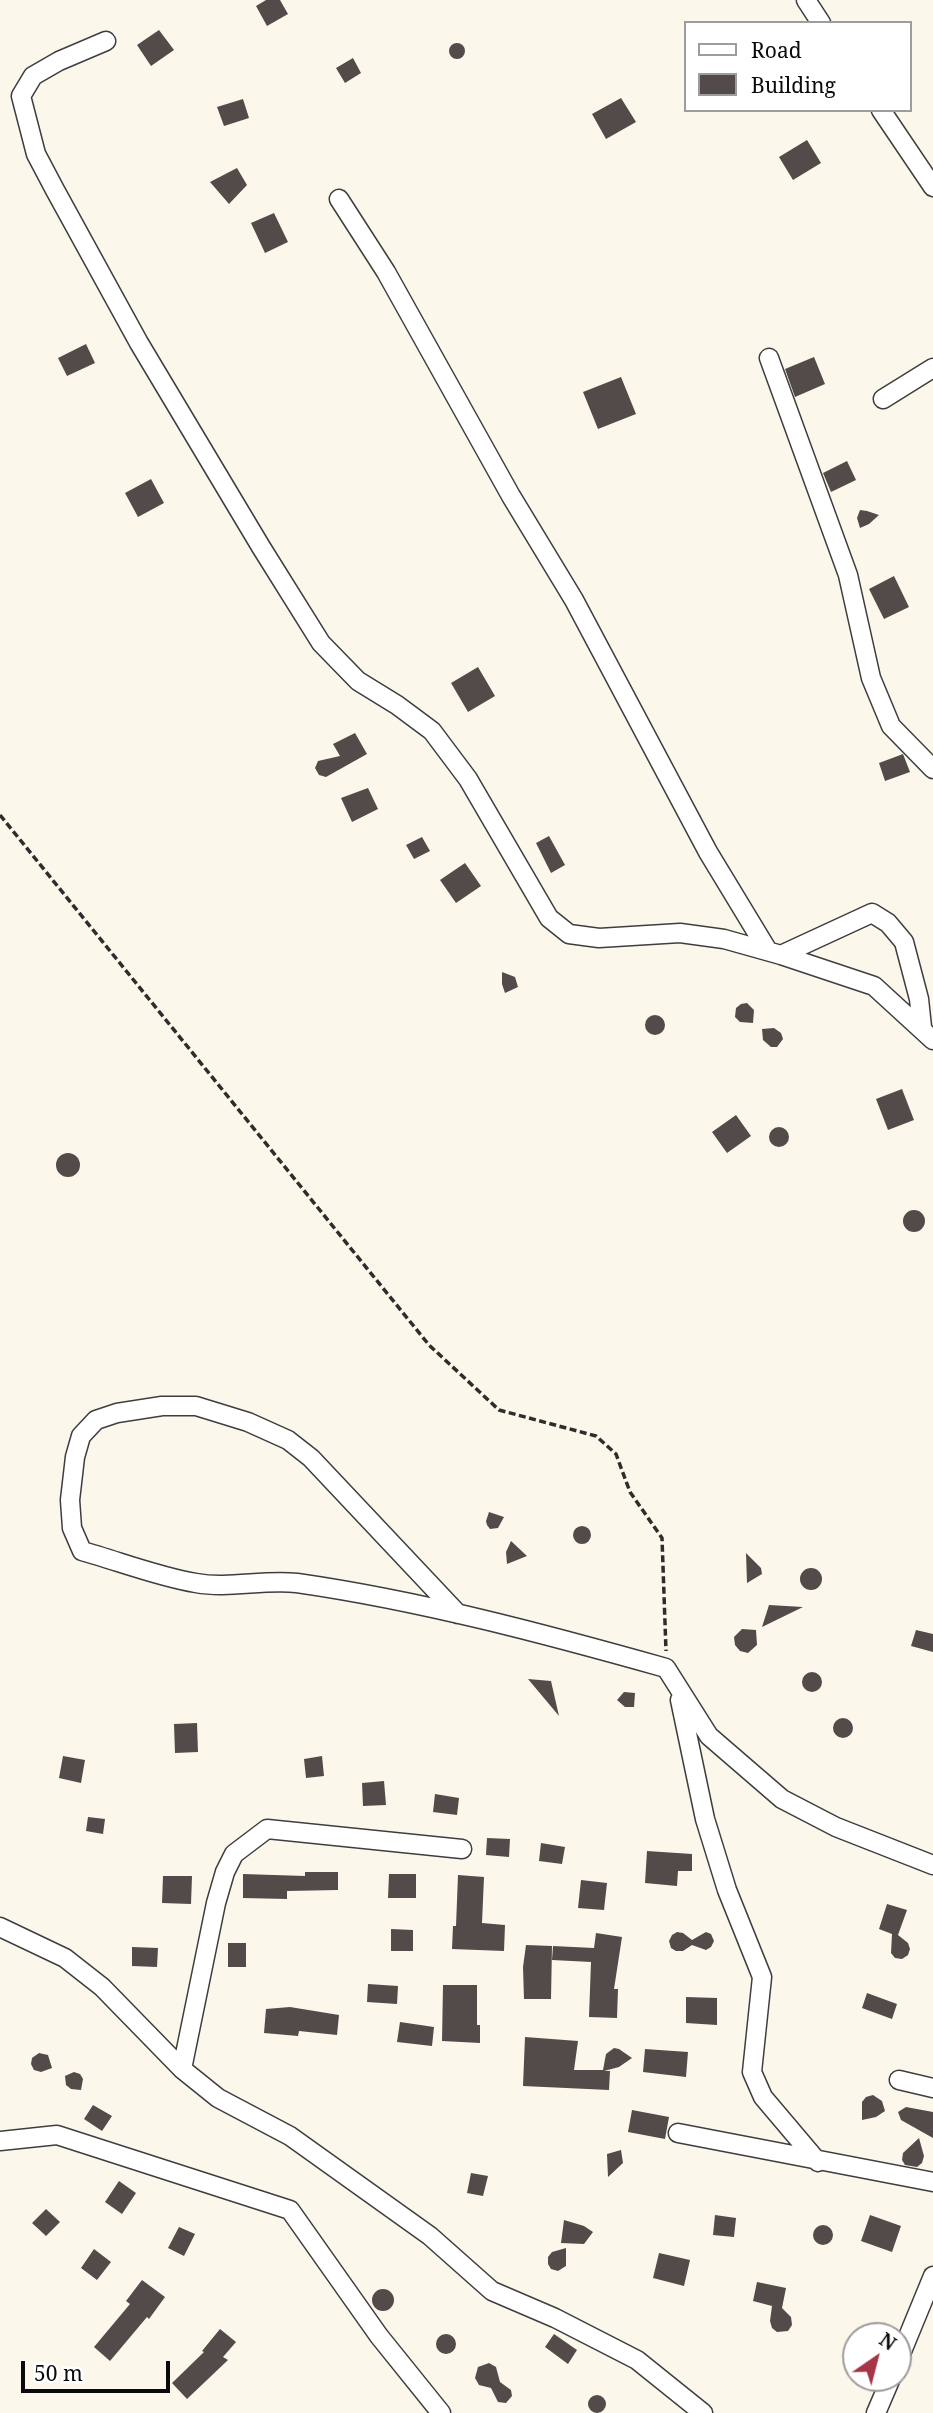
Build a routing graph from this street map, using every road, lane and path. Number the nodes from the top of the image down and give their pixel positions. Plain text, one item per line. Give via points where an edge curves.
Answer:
1 (806, 0) edge
2 (820, 21) edge
3 (106, 40) dead end
4 (882, 112) edge
5 (933, 187) edge
6 (339, 199) dead end
7 (769, 358) dead end
8 (933, 368) edge
9 (883, 398) dead end
10 (933, 769) edge
11 (0, 815) edge
12 (774, 953) junction
13 (927, 1033) edge
14 (458, 1614) junction
15 (666, 1668) junction
16 (678, 1690) junction
17 (462, 1849) dead end
18 (933, 1865) edge
19 (0, 1927) edge
20 (182, 2069) junction
21 (899, 2080) dead end
22 (933, 2088) edge
23 (678, 2133) dead end
24 (0, 2141) edge
25 (818, 2162) junction
26 (933, 2182) edge
27 (933, 2276) edge
28 (912, 2327) edge
29 (885, 2392) edge
30 (441, 2413) edge
31 (703, 2413) edge
32 (876, 2413) edge

1 - 2 street
3 - 12 street via 33,76 21,96 36,154 139,343 321,643 358,681 432,731 468,779 549,919 569,934 599,938 680,933
4 - 5 street
6 - 12 street via 386,272 574,600 709,852
7 - 10 street via 848,575 871,678 891,726
8 - 9 street
11 - 15 path via 429,1345 499,1410 596,1436 616,1454 630,1492 662,1538
12 - 13 street via 874,986
12 - 13 street via 872,913 904,942
14 - 14 street via 294,1583 197,1583 82,1551 72,1528 70,1500 81,1436 96,1420 117,1413 196,1406 288,1440 311,1458
14 - 15 street
15 - 16 street
16 - 18 street via 709,1736 782,1799 836,1827
16 - 25 street via 705,1819 762,1977 752,2072 763,2097
17 - 20 street via 267,1829 234,1854 216,1903
19 - 20 street via 65,1958 102,1987
20 - 31 street via 218,2098 290,2136 419,2228 492,2291 637,2360
21 - 22 street
23 - 25 street
24 - 30 street via 57,2135 290,2210 379,2336
25 - 26 street
27 - 28 street
29 - 32 street

